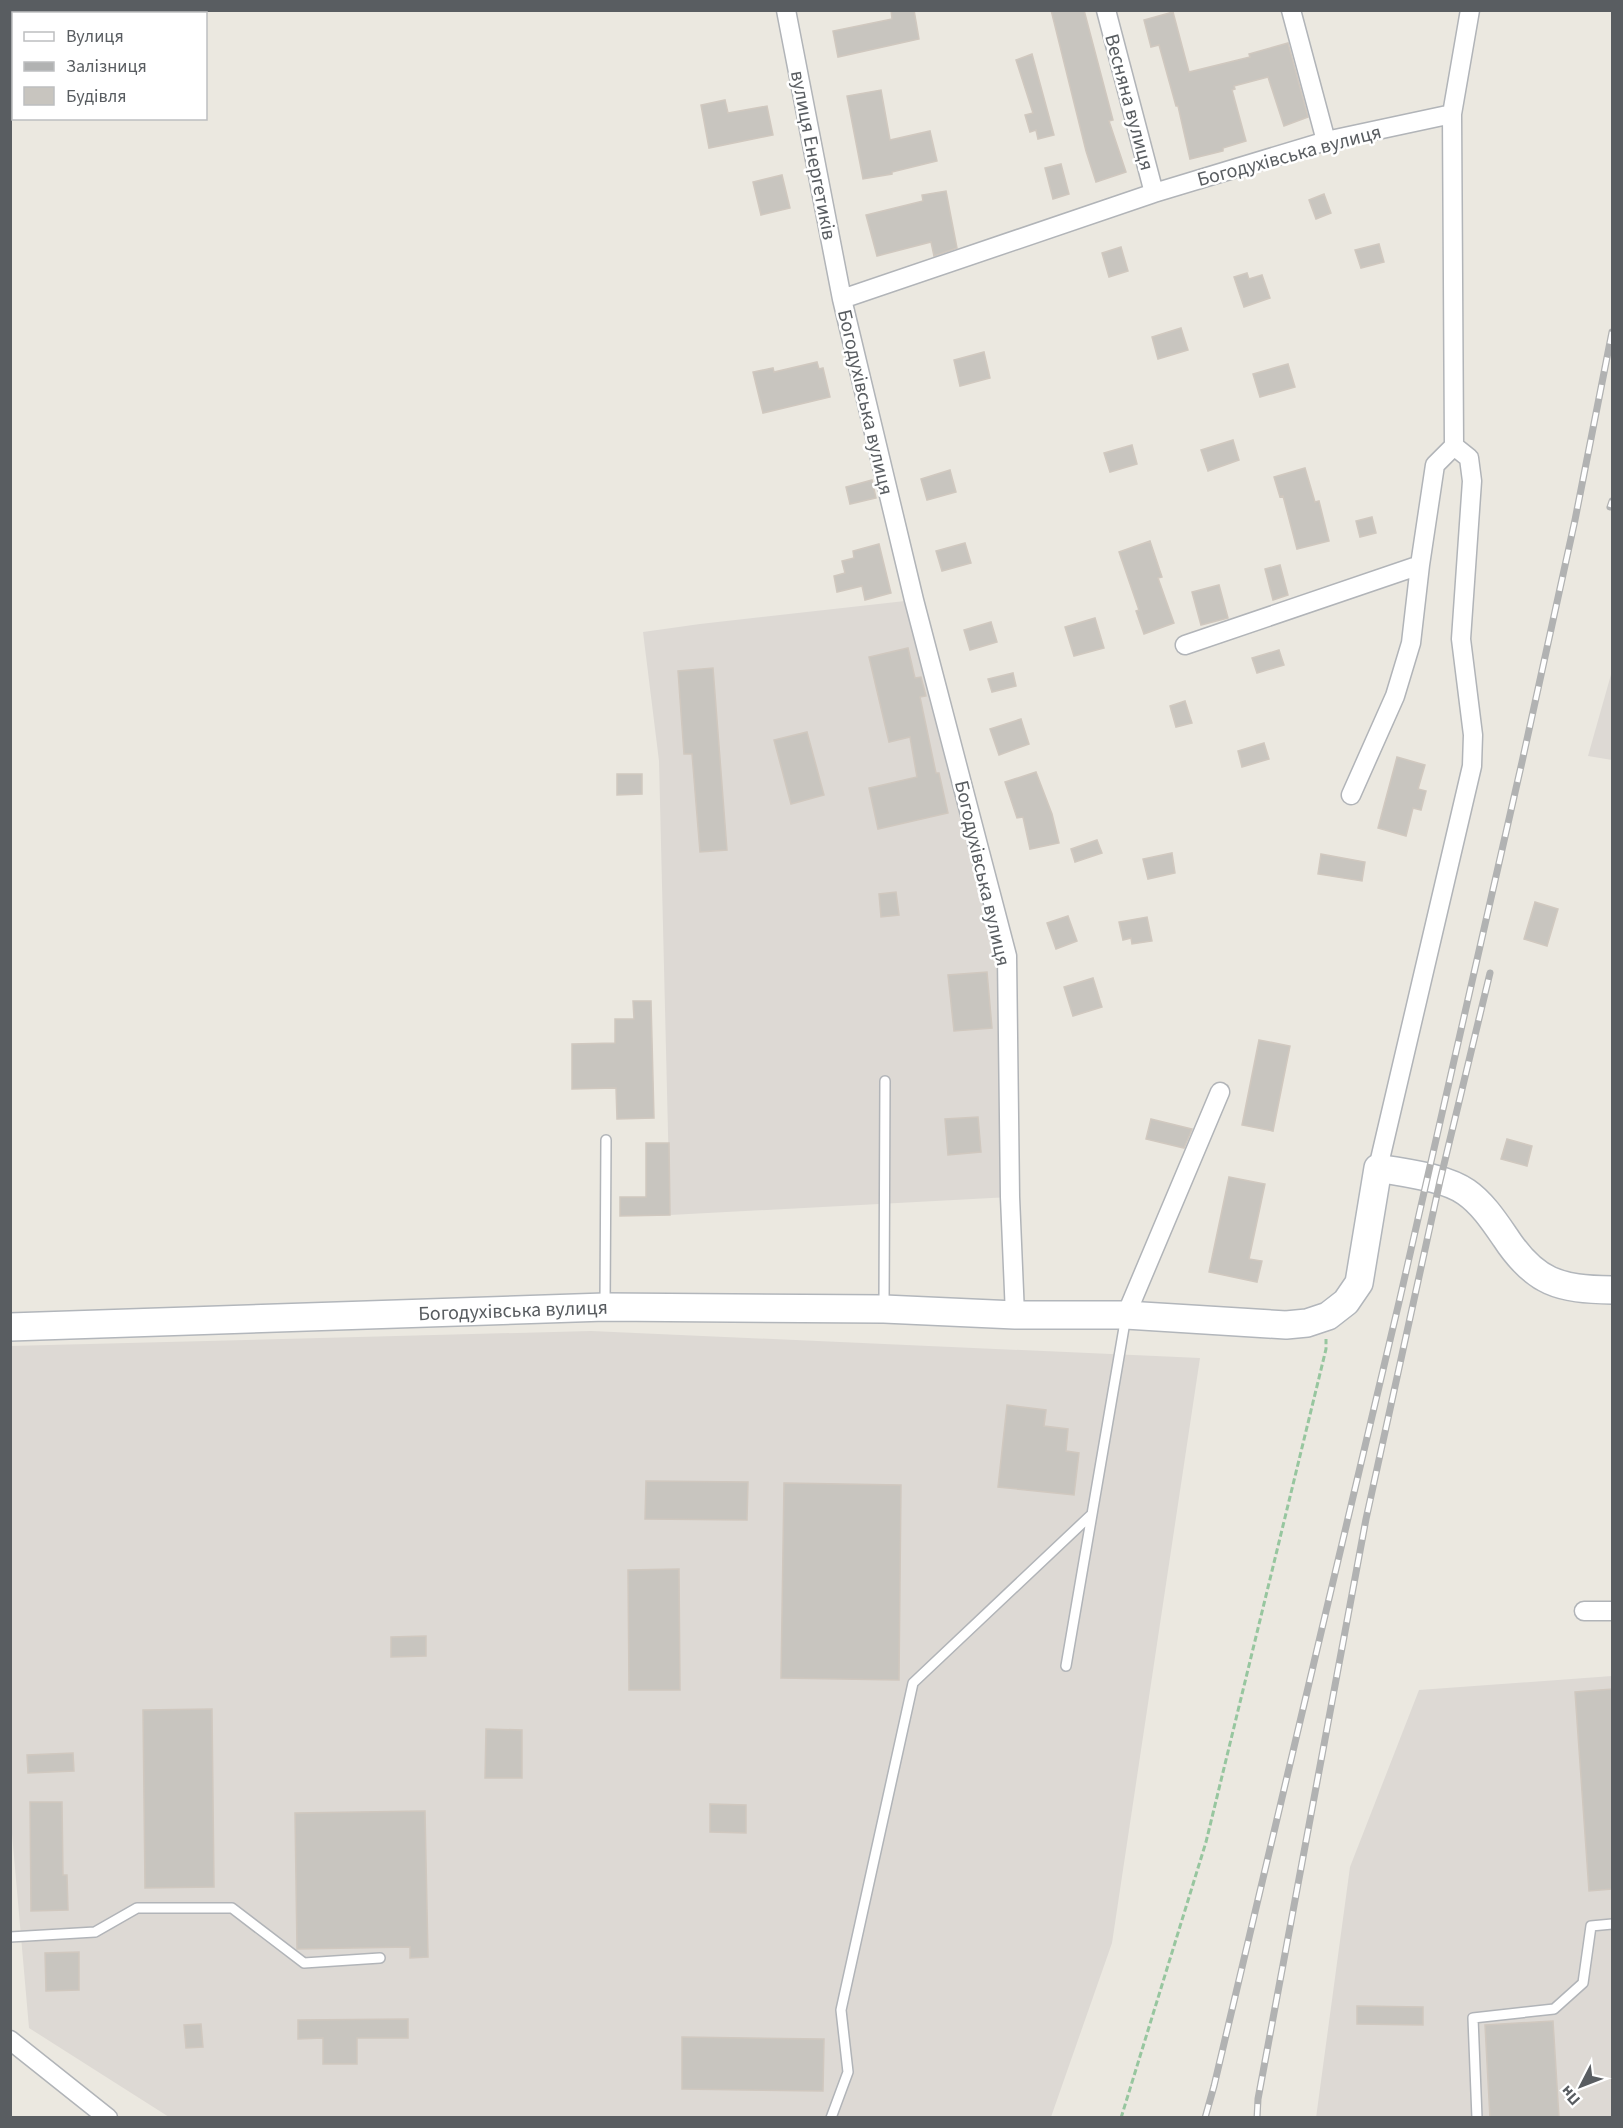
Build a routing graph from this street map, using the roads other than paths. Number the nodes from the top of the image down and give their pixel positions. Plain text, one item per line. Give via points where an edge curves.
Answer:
1 (786, 10) edge
2 (1106, 10) edge
3 (1291, 10) edge
4 (1470, 10) edge
5 (1452, 114) junction
6 (1326, 141) junction
7 (1154, 193) junction
8 (842, 299) junction
9 (1454, 446) junction
10 (1420, 565) junction
11 (1185, 645) dead end
12 (1351, 795) dead end
13 (885, 1081) dead end
14 (1220, 1092) dead end
15 (606, 1140) dead end
16 (1378, 1168) junction
17 (1612, 1290) edge
18 (605, 1307) junction
19 (884, 1310) junction
20 (1015, 1315) junction
21 (1126, 1315) junction
22 (10, 1327) edge
23 (1092, 1514) junction
24 (1584, 1611) dead end
25 (1612, 1611) edge
26 (1066, 1666) dead end
27 (1612, 1924) edge
28 (10, 1937) edge
29 (380, 1958) dead end
30 (10, 2040) edge
31 (108, 2118) edge
32 (831, 2118) edge
33 (1477, 2118) edge

1 - 8 street, вулиця Енергетиків
2 - 7 street, Весняна вулиця
3 - 6 street
4 - 5 street
5 - 6 street, Богодухівська вулиця
5 - 9 street
6 - 7 street, Богодухівська вулиця
7 - 8 street, Богодухівська вулиця
8 - 20 street, Богодухівська вулиця via 914,600 1007,956
9 - 10 street via 1435,465
9 - 16 street, Богодухівська вулиця via 1469,458 1472,481 1461,639 1473,735 1472,766
10 - 11 street
10 - 12 street via 1411,643 1399,685
13 - 19 lane
14 - 21 street
15 - 18 lane
16 - 17 street via 1440,1181 1465,1191 1483,1207 1518,1258 1538,1275 1563,1286
16 - 21 street, Богодухівська вулиця via 1359,1283 1346,1302 1328,1316 1286,1325
18 - 19 street, Богодухівська вулиця
18 - 22 street, Богодухівська вулиця
19 - 20 street, Богодухівська вулиця
20 - 21 street, Богодухівська вулиця
21 - 23 lane
23 - 26 lane
23 - 32 lane via 914,1683 842,2010 848,2072
24 - 25 street
27 - 33 lane via 1592,1926 1583,1983 1554,2009 1473,2018
28 - 29 lane via 95,1932 137,1908 232,1908 304,1963
30 - 31 street

